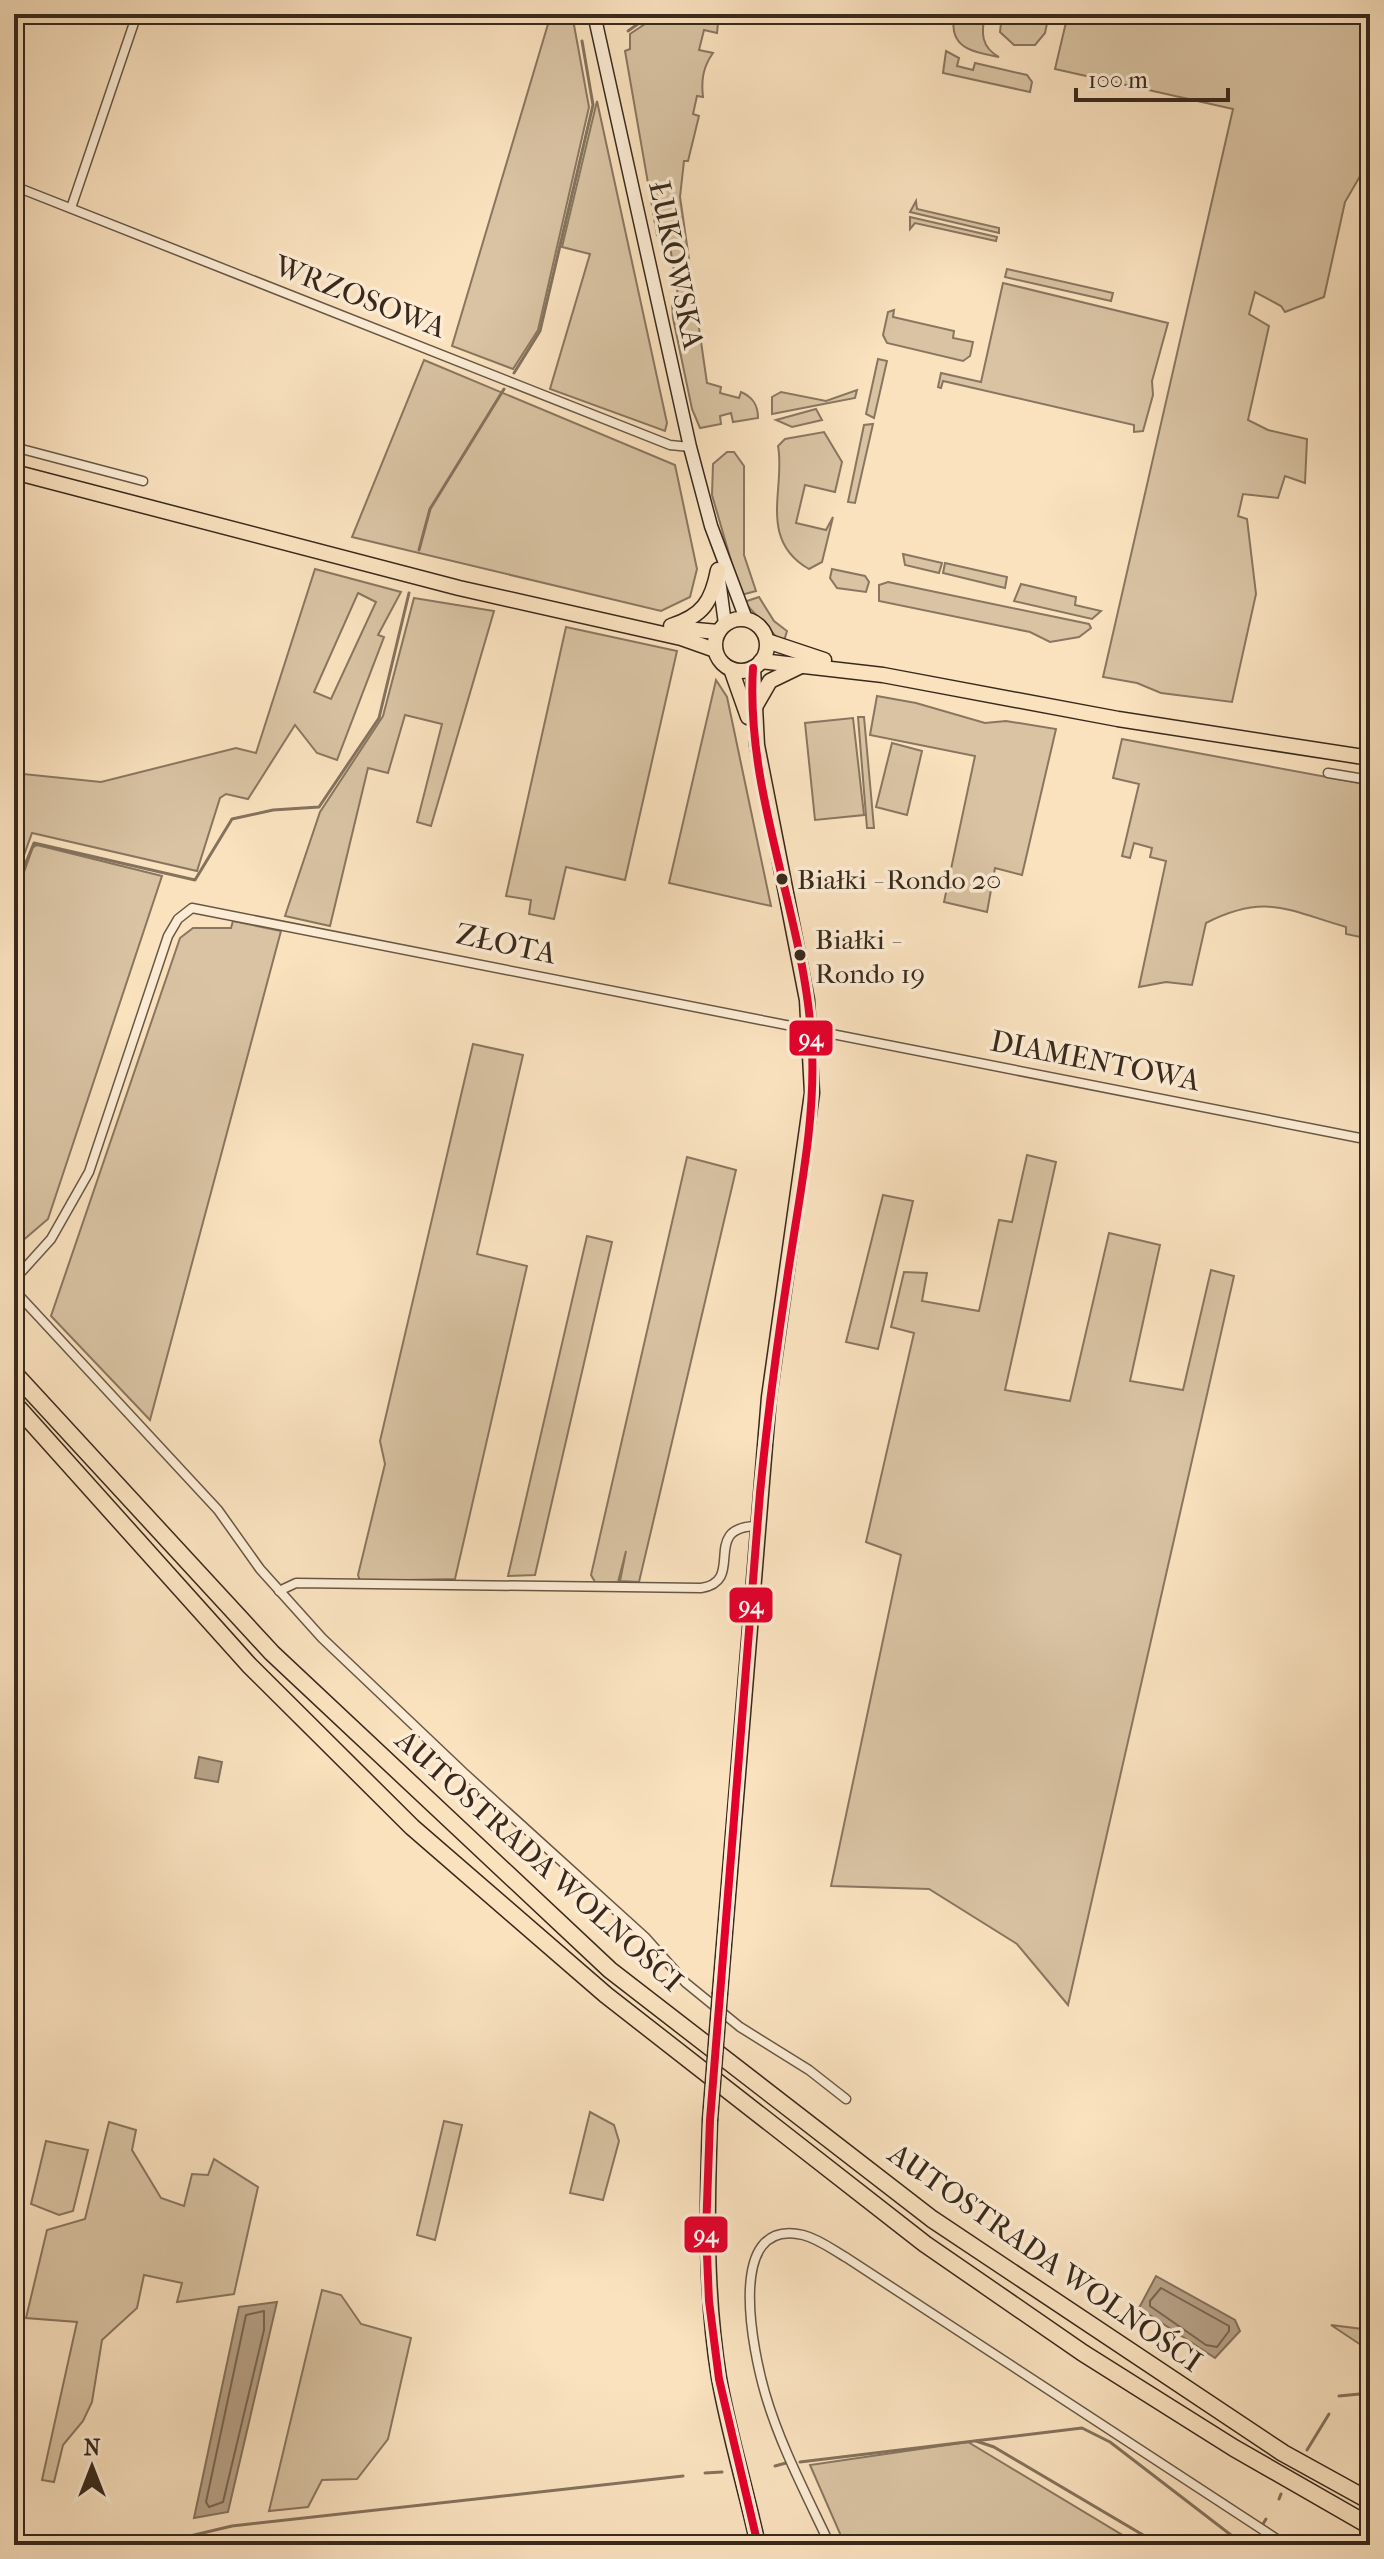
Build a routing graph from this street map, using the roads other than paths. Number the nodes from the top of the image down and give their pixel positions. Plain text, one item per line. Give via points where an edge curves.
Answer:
1 (137, 14) edge
2 (594, 14) edge
3 (14, 186) edge
4 (71, 208) junction
5 (14, 447) edge
6 (690, 447) junction
7 (14, 472) edge
8 (143, 481) dead end
9 (711, 526) junction
10 (718, 570) junction
11 (421, 576) junction
12 (746, 619) junction
13 (668, 627) junction
14 (722, 628) junction
15 (767, 641) junction
16 (715, 650) junction
17 (757, 664) junction
18 (803, 665) junction
19 (731, 669) junction
20 (883, 675) junction
21 (754, 710) junction
22 (757, 745) junction
23 (1370, 758) edge
24 (1328, 773) dead end
25 (1370, 780) edge
26 (811, 1029) junction
27 (1370, 1140) edge
28 (14, 1280) edge
29 (14, 1290) edge
30 (14, 1373) edge
31 (14, 1403) edge
32 (757, 1526) junction
33 (279, 1591) junction
34 (846, 2099) dead end
35 (1370, 2501) edge
36 (1370, 2526) edge
37 (758, 2545) edge
38 (830, 2545) edge
39 (1286, 2545) edge

1 - 4 street
2 - 6 main road, ŁUKOWSKA
3 - 4 street, WRZOSOWA
4 - 6 street, WRZOSOWA via 670,445
5 - 8 street
6 - 9 main road, ŁUKOWSKA
7 - 11 main road
9 - 10 main road, ŁUKOWSKA
9 - 12 main road, ŁUKOWSKA
10 - 13 main road via 704,610
10 - 14 main road, ŁUKOWSKA
11 - 13 main road
11 - 16 main road
12 - 14 main road
12 - 15 main road via 761,628
13 - 14 main road
14 - 16 main road
15 - 17 main road
15 - 20 main road
16 - 19 main road
17 - 18 main road
17 - 19 main road
17 - 21 main road
18 - 20 main road
18 - 21 main road via 770,681
19 - 22 main road
20 - 23 main road
21 - 22 main road
22 - 26 main road
24 - 25 street
26 - 27 street, DIAMENTOWA
26 - 28 street, ZŁOTA via 192,908 168,936 89,1172 51,1239
26 - 32 main road via 809,1130 769,1397
29 - 33 street via 218,1510
30 - 35 highway, AUTOSTRADA WOLNOŚCI via 272,1653 610,1970 932,2219 1283,2453
31 - 36 highway, AUTOSTRADA WOLNOŚCI via 249,1665 412,1827 606,1995 925,2244 1095,2361
32 - 33 street via 729,1533 721,1574 709,1587 296,1583
32 - 37 main road, bridge via 710,2120 706,2232 719,2379
33 - 34 street via 463,1772 645,1937 686,1983
38 - 39 street via 765,2396 752,2329 753,2262 768,2244 789,2234 813,2239 847,2258

